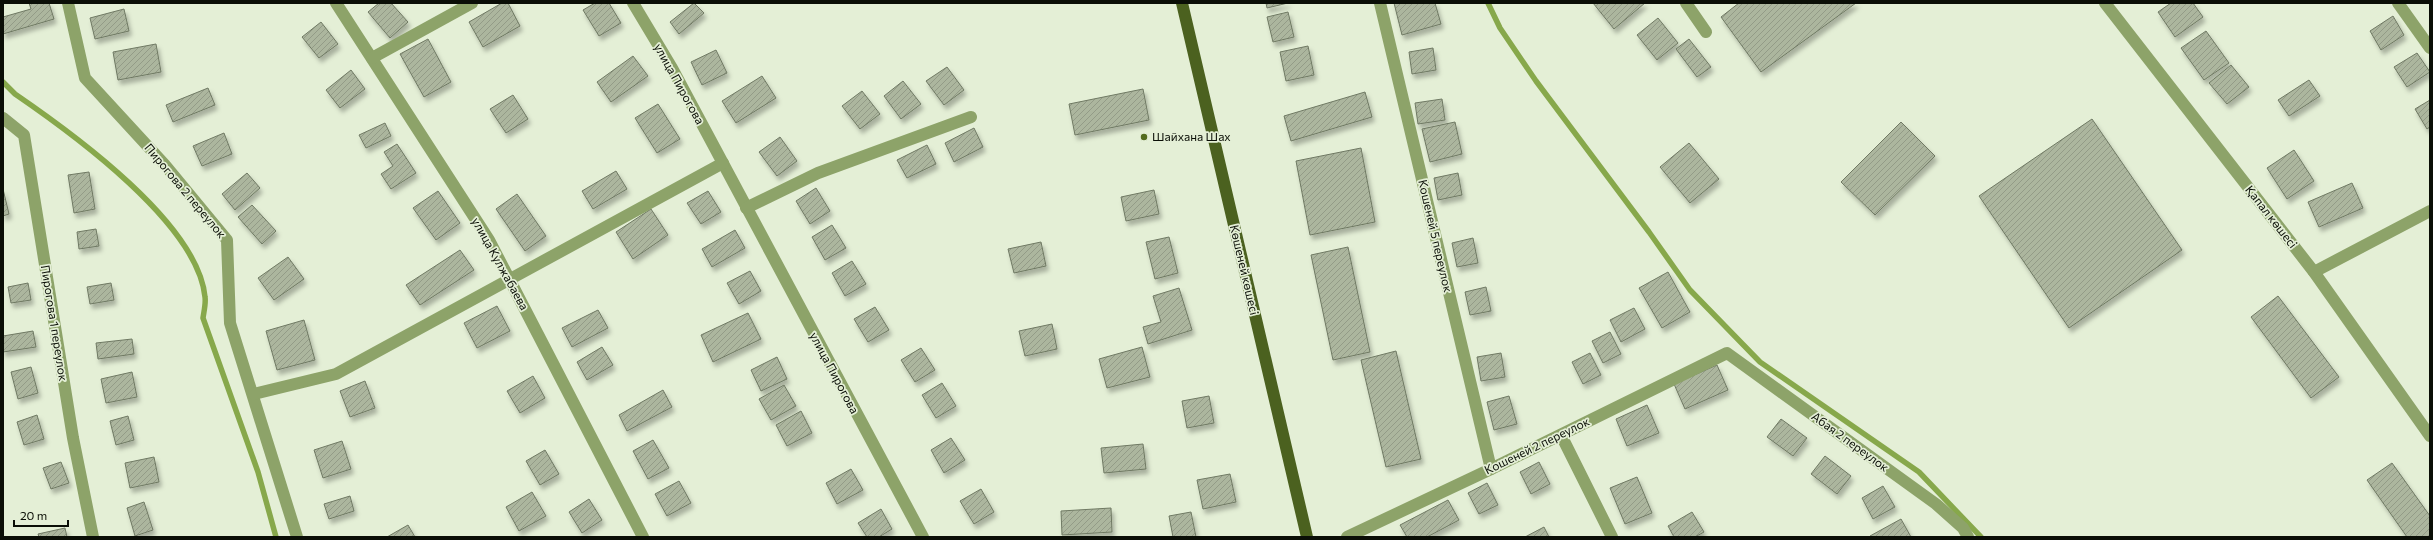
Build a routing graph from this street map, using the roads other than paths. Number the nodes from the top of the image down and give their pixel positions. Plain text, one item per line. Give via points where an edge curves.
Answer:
1 (68, 3) edge
2 (336, 3) edge
3 (472, 3) edge
4 (633, 3) edge
5 (1182, 3) edge
6 (1380, 3) edge
7 (1686, 3) edge
8 (2105, 3) edge
9 (2398, 3) edge
10 (1706, 32) dead end
11 (2430, 48) edge
12 (372, 58) junction
13 (971, 117) dead end
14 (3, 118) edge
15 (723, 164) junction
16 (746, 208) junction
17 (2430, 211) edge
18 (2314, 272) junction
19 (510, 280) junction
20 (1727, 353) joint
21 (254, 394) junction
22 (1561, 435) junction
23 (2430, 436) edge
24 (1491, 469) junction
25 (93, 537) edge
26 (297, 537) edge
27 (643, 537) edge
28 (923, 537) edge
29 (1307, 537) edge
30 (1347, 537) edge
31 (1612, 537) edge
32 (1968, 537) edge

1 - 21 street, Пирогова 2 переулок via 84,78 165,165 227,240 230,323
2 - 12 street, улица Кулжабаева
3 - 12 street
4 - 15 street, улица Пирогова via 672,68
5 - 29 main road, Көшеней көшесі
6 - 24 street, Кошеней 5 переулок
7 - 10 street
8 - 18 street, Қапал көшесі
9 - 11 street
12 - 19 street, улица Кулжабаева via 489,240
13 - 16 street via 818,173
14 - 25 street, Пирогова 1 переулок via 24,135 73,438
15 - 16 street, улица Пирогова
15 - 19 street
16 - 28 street, улица Пирогова
17 - 18 street
18 - 23 street, Қапал көшесі
19 - 21 street via 336,374
19 - 27 street, улица Кулжабаева
20 - 22 street, Кошеней 2 переулок
20 - 32 street, Абая 2 переулок via 1936,504
21 - 26 street, Пирогова 2 переулок
22 - 24 street, Кошеней 2 переулок
22 - 31 street
24 - 30 street, Кошеней 2 переулок

